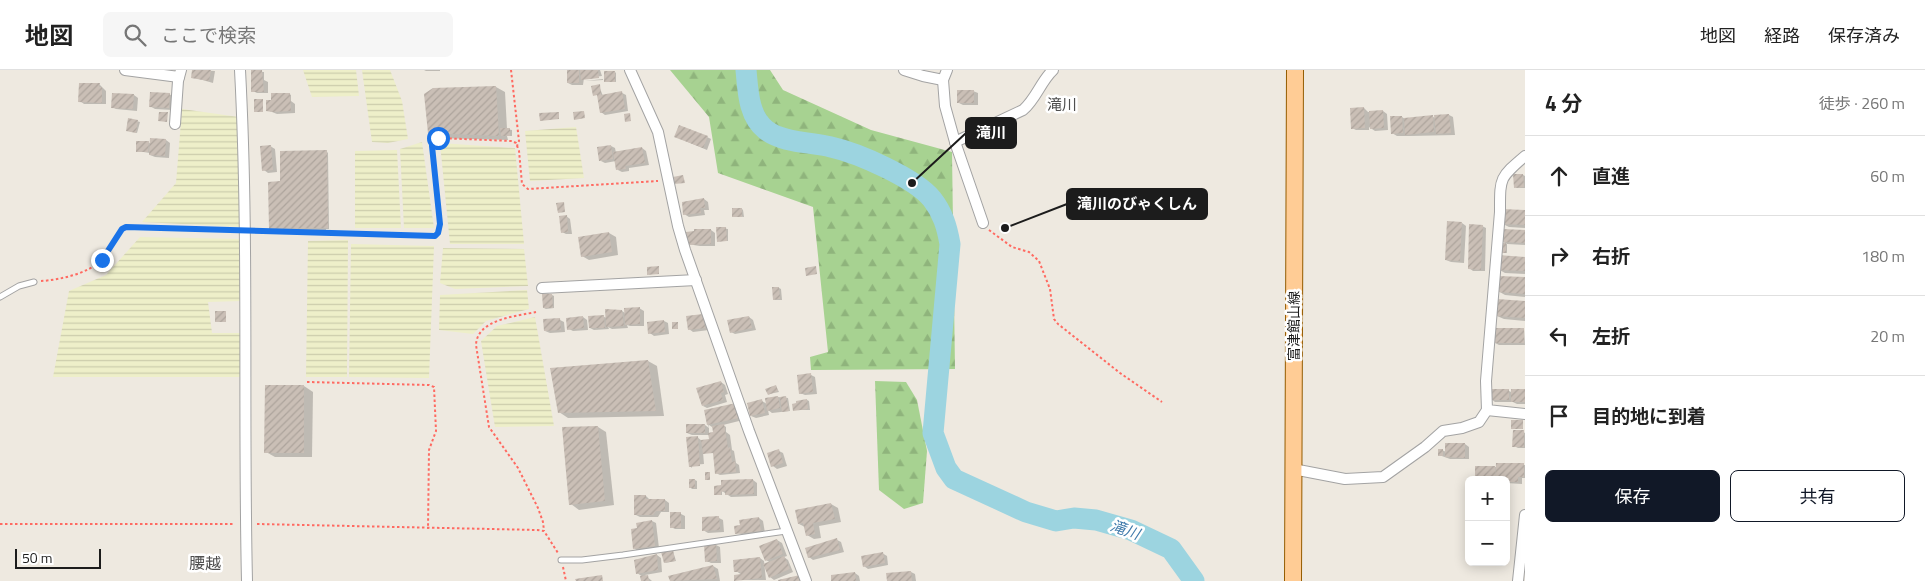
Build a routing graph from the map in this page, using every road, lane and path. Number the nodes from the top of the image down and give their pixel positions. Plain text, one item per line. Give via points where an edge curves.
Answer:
1 (126, 70) edge
2 (240, 70) edge
3 (511, 70) edge
4 (630, 70) edge
5 (904, 70) edge
6 (1053, 70) edge
7 (1295, 70) edge
8 (180, 73) edge
9 (945, 75) edge
10 (175, 124) dead end
11 (955, 142) junction
12 (517, 146) junction
13 (1525, 156) edge
14 (668, 180) junction
15 (982, 223) joint
16 (246, 232) junction
17 (696, 280) junction
18 (34, 282) joint
19 (542, 288) dead end
20 (0, 298) edge
21 (536, 312) dead end
22 (307, 382) dead end
23 (1162, 402) dead end
24 (1487, 410) junction
25 (1525, 414) edge
26 (1294, 469) junction
27 (1525, 515) edge
28 (0, 524) edge
29 (246, 524) junction
30 (428, 529) junction
31 (544, 531) junction
32 (786, 532) junction
33 (561, 560) junction
34 (247, 581) edge
35 (566, 581) edge
36 (806, 581) edge
37 (1293, 581) edge
38 (1518, 581) edge

1 - 8 street
2 - 16 street
3 - 12 path via 520,141
4 - 14 street via 658,132
5 - 9 street via 924,76
6 - 11 street via 1023,110
7 - 26 main road, 富津館山線
8 - 10 street
9 - 11 street via 945,106
11 - 15 street
12 - 14 path via 522,184 528,189
12 - 16 path via 512,140 435,139 432,146 440,224 435,236
13 - 24 street via 1504,174 1500,186 1486,380
14 - 17 street via 678,226
15 - 23 path via 1005,242 1029,252 1039,261 1058,324
16 - 18 path via 126,227 102,260 92,267 60,280
16 - 29 street
17 - 19 street
17 - 32 street
18 - 20 lane via 19,286
21 - 31 path via 495,322 482,332 476,345 490,427 518,468 538,508
22 - 30 path via 434,387 436,431 429,450
24 - 25 street
24 - 26 street via 1479,422 1443,431 1383,476 1345,479
26 - 37 main road, 富津館山線
27 - 38 street
28 - 29 path
29 - 30 path
29 - 34 street
30 - 31 path
31 - 33 path
32 - 33 lane via 623,556
32 - 36 street
33 - 35 path

